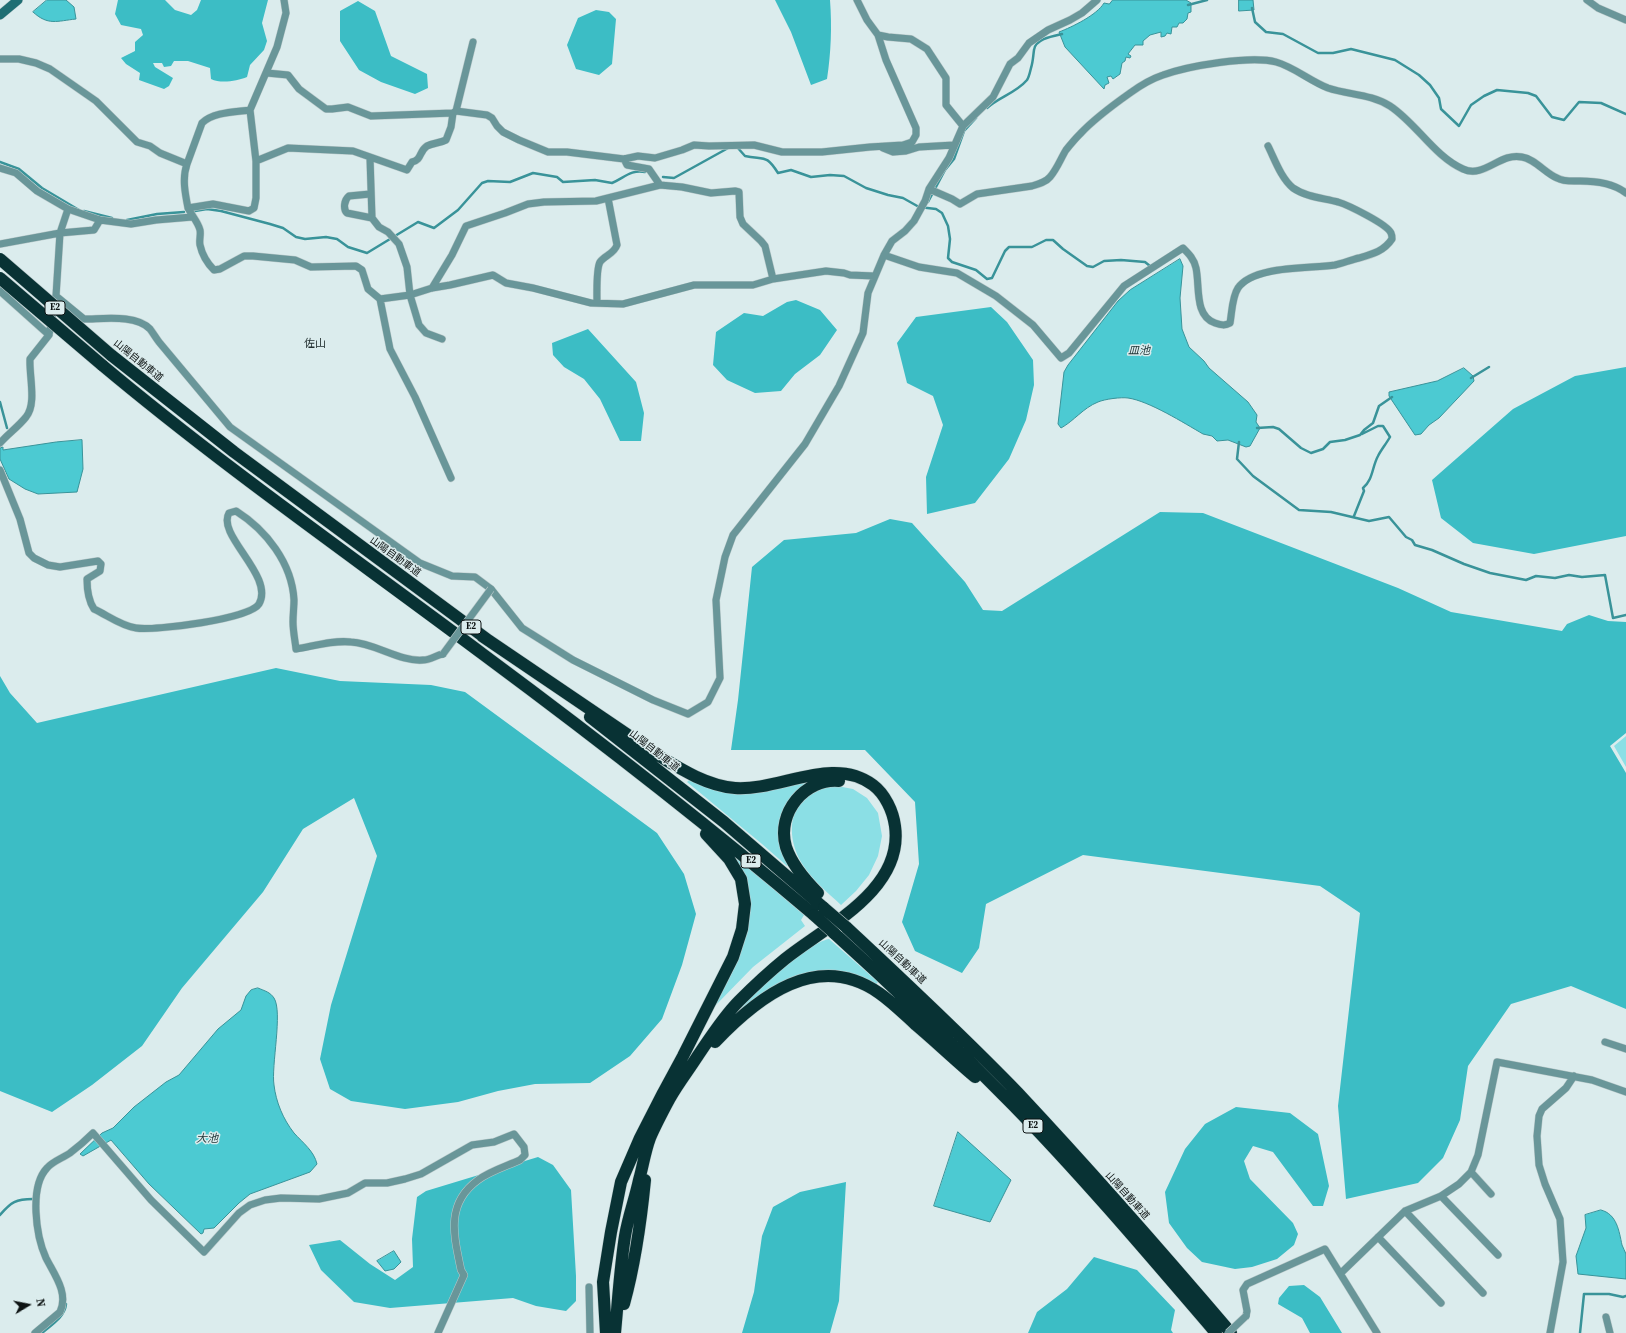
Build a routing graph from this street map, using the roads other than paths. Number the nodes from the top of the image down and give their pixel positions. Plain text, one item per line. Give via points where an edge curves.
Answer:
1 (18, 0) edge
2 (284, 0) edge
3 (857, 0) edge
4 (1097, 0) edge
5 (1587, 0) edge
6 (0, 15) edge
7 (1626, 20) edge
8 (878, 35) junction
9 (473, 42) dead end
10 (0, 59) edge
11 (267, 73) junction
12 (250, 110) junction
13 (454, 112) junction
14 (963, 126) junction
15 (954, 145) junction
16 (1268, 146) dead end
17 (881, 147) junction
18 (370, 158) junction
19 (624, 159) junction
20 (256, 161) junction
21 (187, 164) junction
22 (0, 168) edge
23 (660, 185) junction
24 (932, 190) junction
25 (1626, 193) edge
26 (370, 194) junction
27 (608, 198) junction
28 (188, 208) junction
29 (68, 209) junction
30 (192, 217) junction
31 (372, 218) junction
32 (100, 220) junction
33 (60, 233) junction
34 (0, 244) edge
35 (884, 255) junction
36 (0, 259) edge
37 (874, 276) junction
38 (0, 278) edge
39 (773, 279) junction
40 (432, 288) junction
41 (0, 291) edge
42 (410, 295) junction
43 (56, 296) junction
44 (380, 299) junction
45 (597, 303) junction
46 (49, 335) junction
47 (442, 339) dead end
48 (0, 444) edge
49 (0, 470) edge
50 (451, 478) dead end
51 (491, 589) junction
52 (482, 636) junction
53 (686, 810) junction
54 (827, 906) junction
55 (1605, 1042) dead end
56 (1626, 1049) edge
57 (683, 1056) junction
58 (690, 1067) junction
59 (1574, 1076) junction
60 (1626, 1092) edge
61 (645, 1139) junction
62 (1045, 1139) junction
63 (1471, 1172) junction
64 (1491, 1194) dead end
65 (1440, 1196) junction
66 (1404, 1211) junction
67 (1378, 1237) junction
68 (1498, 1255) dead end
69 (1341, 1273) junction
70 (589, 1287) dead end
71 (1483, 1293) dead end
72 (1441, 1303) dead end
73 (1606, 1317) dead end
74 (35, 1333) edge
75 (438, 1333) edge
76 (590, 1333) edge
77 (607, 1333) edge
78 (616, 1333) edge
79 (1216, 1333) edge
80 (1228, 1333) edge
81 (1231, 1333) edge
82 (1377, 1333) edge
83 (1550, 1333) edge
84 (1610, 1333) edge

1 - 6 main road
2 - 11 street via 286,13
3 - 8 street
4 - 14 street via 1082,13 1048,30 1029,44 1010,64 993,97
5 - 7 street via 1598,8
8 - 14 street via 911,39 927,48 946,78 946,105
8 - 17 street via 886,60 916,128 912,142
9 - 13 street
10 - 21 street via 19,59 50,69 96,101 137,142
11 - 12 street
11 - 13 street via 288,75 300,89 326,109 348,107 371,116
12 - 20 street
12 - 21 street via 207,118 202,123
13 - 18 street via 446,140 428,146 407,170
13 - 19 street via 487,115 503,132 548,152
14 - 15 street
15 - 17 street via 919,147 893,152
15 - 24 street
16 - 35 street via 1288,183 1295,189 1339,203 1374,219 1385,226 1392,239 1388,246 1373,254 1335,265 1263,273 1245,281 1235,294 1230,323 1225,326 1214,323 1204,315 1196,267 1192,257 1183,248 1124,286 1069,353 1061,358 1033,324 996,296 957,273 919,267
17 - 19 street via 822,152 782,152 754,145 694,145 655,158 638,156
18 - 20 street via 353,151 288,148
18 - 26 street
19 - 23 street via 627,165 649,169
20 - 28 street via 254,208 249,211 212,204
21 - 28 street via 184,172
22 - 29 street via 16,173 37,190
23 - 27 street
23 - 39 street via 682,186 711,194 739,192 740,217 765,246
24 - 25 street via 960,204 977,194 1040,184 1050,177 1067,148 1080,134 1144,83 1182,69 1247,59 1274,61 1328,88 1381,100 1401,114 1441,153 1463,169 1480,171 1504,158 1521,156 1556,178 1566,181 1600,182 1613,185
24 - 35 street via 914,221 906,231 892,241
26 - 31 street
26 - 31 street via 349,196 345,202 345,211
27 - 40 street via 596,201 528,204 466,226
27 - 45 street via 617,245 613,252 600,262 597,270
28 - 30 street
29 - 32 street
29 - 33 street
30 - 32 street via 131,224
30 - 44 street via 200,229 200,246 207,262 214,270 244,256 295,260 311,267 356,266 362,270 368,289
31 - 42 street via 400,244 407,268
32 - 33 street via 94,230
33 - 34 street
33 - 43 street
35 - 37 street
36 - 52 highway, 山陽自動車道 / E2, bridge via 111,355 234,452
37 - 39 street via 826,271
37 - 51 street via 868,293 863,333 839,386 805,444 734,536 725,557 716,600 720,678 708,702 688,714 653,700 573,660 522,628
38 - 53 highway, E2, bridge via 102,365 228,465 485,655
39 - 45 street via 753,285 694,285 623,304
40 - 42 street
40 - 45 street via 493,275 506,283
41 - 46 street
42 - 44 street
42 - 47 street via 419,325 426,333
43 - 46 street
43 - 51 street via 84,319 124,318 149,328 230,427 420,563 452,576 475,577
44 - 50 street via 390,349 415,397
46 - 48 street via 30,360 32,406 27,417 10,431
49 - 51 street, bridge via 20,520 29,553 39,562 60,567 98,561 101,564 100,571 87,579 90,603 94,609 134,628 154,629 185,625 244,614 259,605 262,596 260,579 228,526 229,513 236,511 267,536 290,576 294,600 296,649 333,642 351,642 373,646 404,657 431,659 443,654
52 - 54 highway, 山陽自動車道 / E2 via 684,789
52 - 58 highway via 659,756 711,783 751,789 837,772 863,779 873,785 889,806 894,819 895,844 889,866 879,882 864,900 786,959 737,1003
53 - 57 highway via 696,825 729,859 741,879 745,904 742,928 733,957
53 - 62 highway, E2, bridge via 834,933 956,1048
54 - 57 highway via 799,870 786,847 784,833 796,799 812,786 833,780 850,783 866,790 875,797 882,808 888,830 885,854 880,867 872,880 845,907 758,973
54 - 81 highway, 山陽自動車道 / E2, bridge via 1017,1093 1163,1252
55 - 56 street
57 - 61 highway via 663,1093
58 - 61 highway
58 - 62 highway via 734,1022 773,992 798,980 815,976 850,979 878,993
59 - 60 street
59 - 63 street via 1497,1062 1478,1155
59 - 83 street via 1566,1088 1542,1109 1537,1136 1539,1165 1560,1220 1563,1262
61 - 77 highway via 616,1233 607,1284
61 - 78 highway via 626,1235
62 - 79 highway, E2
63 - 64 street
63 - 65 street via 1459,1184
65 - 66 street
65 - 68 street
66 - 67 street
66 - 71 street
67 - 69 street
67 - 72 street
69 - 80 street, bridge via 1325,1249 1247,1284 1243,1290 1246,1316
69 - 82 street
70 - 76 street
73 - 84 street
74 - 75 street via 60,1312 63,1299 57,1276 46,1257 39,1231 36,1212 39,1180 47,1167 70,1153 93,1133 151,1200 204,1252 239,1213 250,1205 281,1198 319,1200 348,1193 364,1183 387,1183 405,1179 421,1174 472,1145 494,1142 514,1134 524,1148 525,1155 520,1160 479,1180 462,1195 455,1213 454,1232 464,1275

